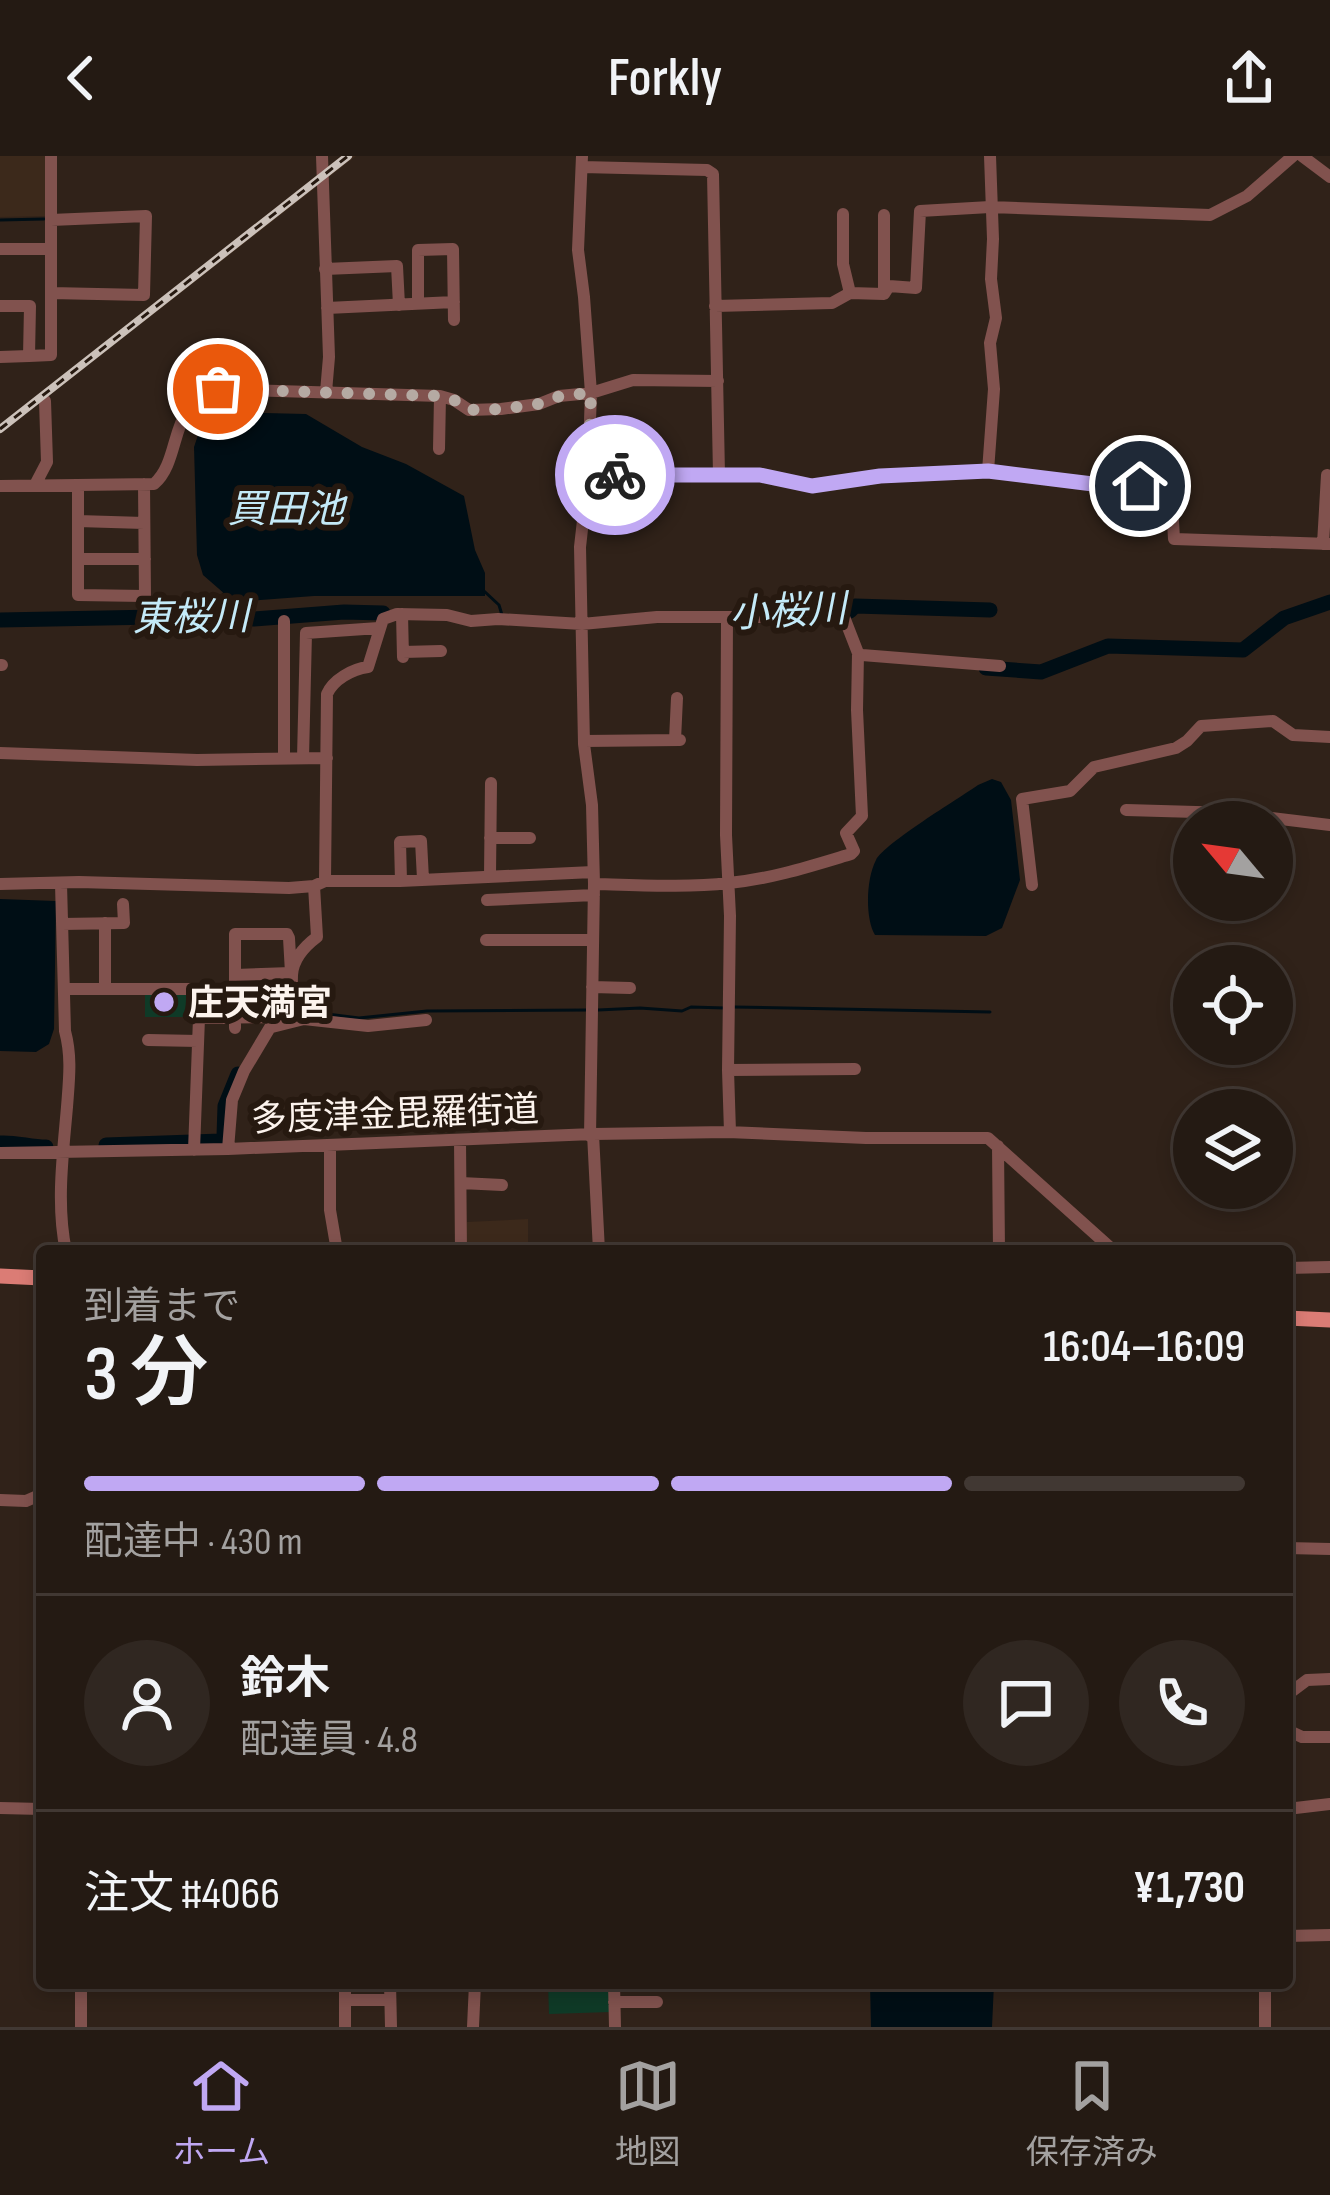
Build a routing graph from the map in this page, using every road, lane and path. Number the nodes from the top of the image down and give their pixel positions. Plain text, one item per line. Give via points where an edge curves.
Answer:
1 (51, 156) edge
2 (322, 156) edge
3 (990, 156) edge
4 (1293, 156) edge
5 (1302, 156) edge
6 (582, 162) edge
7 (1330, 177) edge
8 (990, 207) junction
9 (843, 214) dead end
10 (884, 215) dead end
11 (51, 220) junction
12 (0, 249) edge
13 (51, 249) junction
14 (326, 268) junction
15 (51, 293) junction
16 (850, 293) junction
17 (884, 294) junction
18 (454, 302) junction
19 (418, 304) junction
20 (399, 305) junction
21 (0, 306) edge
22 (715, 306) junction
23 (327, 308) junction
24 (454, 320) dead end
25 (29, 356) junction
26 (0, 357) edge
27 (718, 381) junction
28 (326, 392) junction
29 (591, 393) junction
30 (440, 396) junction
31 (45, 401) dead end
32 (439, 449) dead end
33 (988, 471) junction
34 (719, 474) junction
35 (1327, 475) dead end
36 (588, 476) junction
37 (144, 484) junction
38 (35, 485) junction
39 (78, 485) junction
40 (0, 486) edge
41 (78, 521) junction
42 (144, 523) junction
43 (1326, 544) edge
44 (78, 559) junction
45 (145, 559) junction
46 (402, 614) junction
47 (727, 617) junction
48 (284, 621) dead end
49 (582, 624) junction
50 (376, 628) junction
51 (441, 651) dead end
52 (863, 655) junction
53 (1000, 666) dead end
54 (677, 698) dead end
55 (1330, 737) edge
56 (584, 741) junction
57 (0, 753) edge
58 (284, 758) junction
59 (303, 758) junction
60 (327, 758) junction
61 (491, 783) dead end
62 (1126, 810) dead end
63 (1330, 825) edge
64 (490, 838) junction
65 (530, 838) dead end
66 (490, 875) junction
67 (423, 879) junction
68 (401, 881) junction
69 (320, 883) junction
70 (728, 883) junction
71 (0, 884) edge
72 (61, 884) junction
73 (594, 884) junction
74 (1032, 885) dead end
75 (487, 900) dead end
76 (123, 904) dead end
77 (106, 923) junction
78 (62, 924) junction
79 (486, 940) dead end
80 (593, 940) junction
81 (153, 972) dead end
82 (291, 973) junction
83 (235, 975) junction
84 (592, 988) junction
85 (630, 988) dead end
86 (64, 989) junction
87 (105, 989) junction
88 (153, 989) junction
89 (193, 989) dead end
90 (426, 1020) dead end
91 (275, 1022) junction
92 (235, 1023) junction
93 (148, 1040) dead end
94 (198, 1041) junction
95 (855, 1069) dead end
96 (728, 1070) junction
97 (730, 1132) junction
98 (592, 1135) junction
99 (460, 1141) junction
100 (330, 1145) junction
101 (998, 1146) junction
102 (228, 1149) junction
103 (194, 1150) junction
104 (64, 1151) junction
105 (0, 1153) edge
106 (460, 1184) junction
107 (502, 1185) dead end
108 (65, 1245) edge
109 (336, 1245) edge
110 (461, 1245) edge
111 (599, 1245) edge
112 (999, 1245) edge
113 (1107, 1245) edge
114 (1330, 1267) edge
115 (1293, 1268) edge
116 (0, 1276) edge
117 (36, 1278) edge
118 (1293, 1318) edge
119 (1330, 1320) edge
120 (36, 1497) edge
121 (0, 1500) edge
122 (1293, 1548) edge
123 (1330, 1549) edge
124 (1330, 1679) edge
125 (1293, 1690) edge
126 (1293, 1733) edge
127 (1330, 1737) edge
128 (1330, 1804) edge
129 (0, 1808) edge
130 (36, 1808) edge
131 (1293, 1808) edge
132 (1330, 1935) edge
133 (1293, 1936) edge
134 (81, 1989) edge
135 (345, 1989) edge
136 (390, 1989) edge
137 (475, 1989) edge
138 (614, 1989) edge
139 (1265, 1989) edge
140 (345, 2000) junction
141 (390, 2000) junction
142 (614, 2002) junction
143 (657, 2002) dead end
144 (81, 2027) edge
145 (345, 2027) edge
146 (391, 2027) edge
147 (473, 2027) edge
148 (615, 2027) edge
149 (1265, 2027) edge

1 - 11 street
2 - 14 street
3 - 8 street
4 - 8 street via 1210,215
5 - 7 street
6 - 22 street via 713,174
6 - 29 street via 578,250
8 - 17 street via 920,211 916,288 889,286
8 - 33 street via 996,318
9 - 16 street
10 - 17 street
11 - 13 street
11 - 15 street via 146,216 144,296
12 - 13 street
13 - 15 street
14 - 20 street via 397,266
14 - 23 street
15 - 25 street via 51,355
16 - 17 street
16 - 22 street via 832,303
18 - 19 street
18 - 19 street via 453,249 418,250
18 - 24 street
19 - 20 street
20 - 23 street
21 - 25 street via 29,306
22 - 27 street
23 - 28 street
25 - 26 street
27 - 29 street via 632,380
27 - 34 street
28 - 30 street
28 - 37 street via 203,394 182,422 164,475
29 - 30 street via 469,410
29 - 36 street
30 - 32 street
31 - 38 street via 47,462
33 - 34 street via 812,486
33 - 43 street via 1171,485 1174,539
34 - 36 street
35 - 43 street
36 - 49 street
37 - 39 street
37 - 42 street
38 - 39 street
38 - 40 street
39 - 41 street
41 - 42 street
41 - 44 street
42 - 45 street
44 - 45 street
44 - 45 street via 78,595 145,596
46 - 49 street
46 - 50 street
46 - 51 street via 403,655
47 - 49 street
47 - 52 street via 844,617
47 - 70 street
48 - 58 street
49 - 56 street
50 - 59 street via 306,633
50 - 60 street via 365,667 327,694
52 - 53 street
52 - 70 street via 856,710 862,816 846,832 854,851
54 - 56 street via 677,740
55 - 74 street via 1293,735 1273,722 1201,726 1175,748 1094,767 1070,791 1022,799
56 - 73 street
57 - 58 street
58 - 59 street
59 - 60 street
60 - 69 street
61 - 64 street
62 - 63 street
64 - 65 street
64 - 66 street
66 - 67 street
66 - 73 street
67 - 68 street
67 - 68 street via 421,842 400,842
68 - 69 street
69 - 72 street
69 - 82 street via 316,937
70 - 73 street
70 - 96 street
71 - 72 street
72 - 78 street
73 - 75 street via 550,901
73 - 80 street
76 - 77 street via 124,922
77 - 78 street
77 - 87 street
78 - 86 street
79 - 80 street
80 - 84 street
81 - 88 street
82 - 83 street
82 - 83 street via 286,934 235,934
82 - 91 street
83 - 92 street
84 - 85 street
84 - 98 street
86 - 87 street
86 - 104 street via 71,1054
87 - 88 street
88 - 89 street
90 - 91 street
91 - 92 street
91 - 102 street via 232,1100
92 - 94 street via 199,1018
93 - 94 street
94 - 103 street
95 - 96 street
96 - 97 street
97 - 98 street, 多度津金毘羅街道
97 - 101 street, 多度津金毘羅街道 via 988,1138
98 - 99 street, 多度津金毘羅街道
98 - 111 street
99 - 100 street, 多度津金毘羅街道
99 - 106 street
100 - 102 street, 多度津金毘羅街道
100 - 109 street
101 - 112 street
101 - 113 street
102 - 103 street, 多度津金毘羅街道
103 - 104 street, 多度津金毘羅街道
104 - 105 street, 多度津金毘羅街道
104 - 108 street
106 - 107 street
106 - 110 street
114 - 115 street
116 - 117 main road
118 - 119 main road
120 - 121 street
122 - 123 street
124 - 125 street
126 - 127 street
128 - 131 street
129 - 130 street
132 - 133 street
134 - 144 street
135 - 140 street
136 - 141 street
137 - 147 street
138 - 142 street
139 - 149 street
140 - 141 street
140 - 145 street
141 - 146 street
142 - 143 street
142 - 148 street

